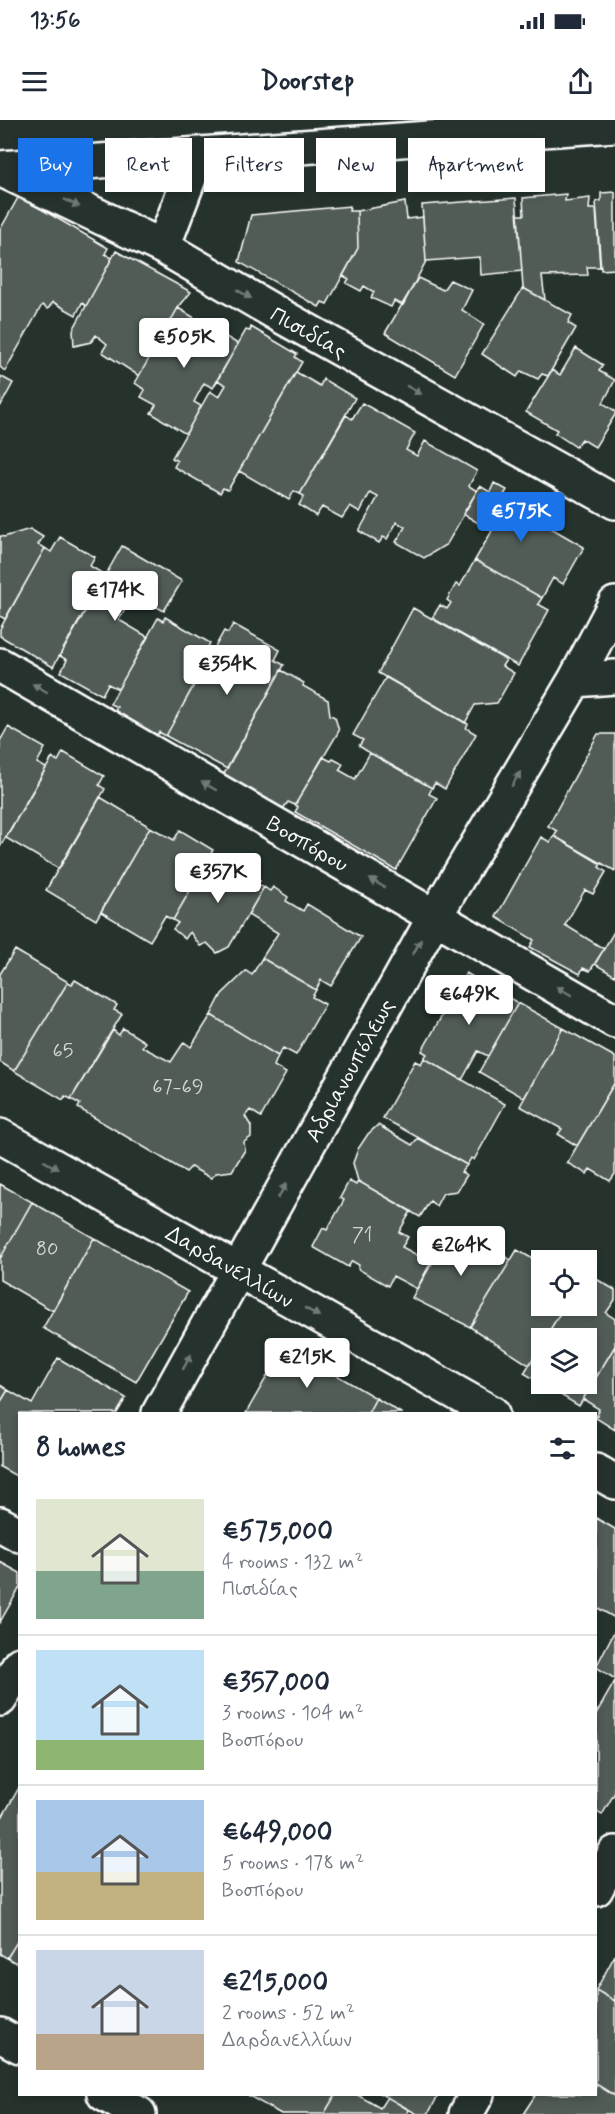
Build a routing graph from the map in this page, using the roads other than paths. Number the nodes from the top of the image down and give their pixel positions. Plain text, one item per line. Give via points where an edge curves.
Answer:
1 (615, 125) edge
2 (198, 155) junction
3 (0, 168) edge
4 (163, 247) junction
5 (615, 502) edge
6 (615, 604) edge
7 (0, 665) edge
8 (615, 677) edge
9 (575, 680) junction
10 (435, 916) junction
11 (615, 1021) edge
12 (0, 1136) edge
13 (238, 1270) junction
14 (160, 1412) edge
15 (490, 1412) edge
16 (597, 1473) edge
17 (615, 1482) edge
18 (0, 1524) edge
19 (18, 1534) edge
20 (18, 1668) edge
21 (0, 1699) edge
22 (0, 2035) edge
23 (18, 2045) edge
24 (108, 2096) edge
25 (476, 2096) edge
26 (139, 2114) edge
27 (466, 2114) edge

1 - 2 street
2 - 3 street
2 - 4 street
3 -> 4 street, Πισιδίας
4 -> 5 street, Πισιδίας
6 - 9 street, Αδριανουπόλεως
10 -> 7 street, Βοσπόρου
8 - 9 street
10 -> 9 street, Αδριανουπόλεως
11 -> 10 street, Βοσπόρου
13 -> 10 street, Αδριανουπόλεως
12 -> 13 street, Δαρδανελλίων
14 -> 13 street, Αδριανουπόλεως
13 -> 15 street, Δαρδανελλίων
16 - 17 street
18 - 19 street
20 - 21 street
22 - 23 street
24 - 26 street
25 - 27 street

